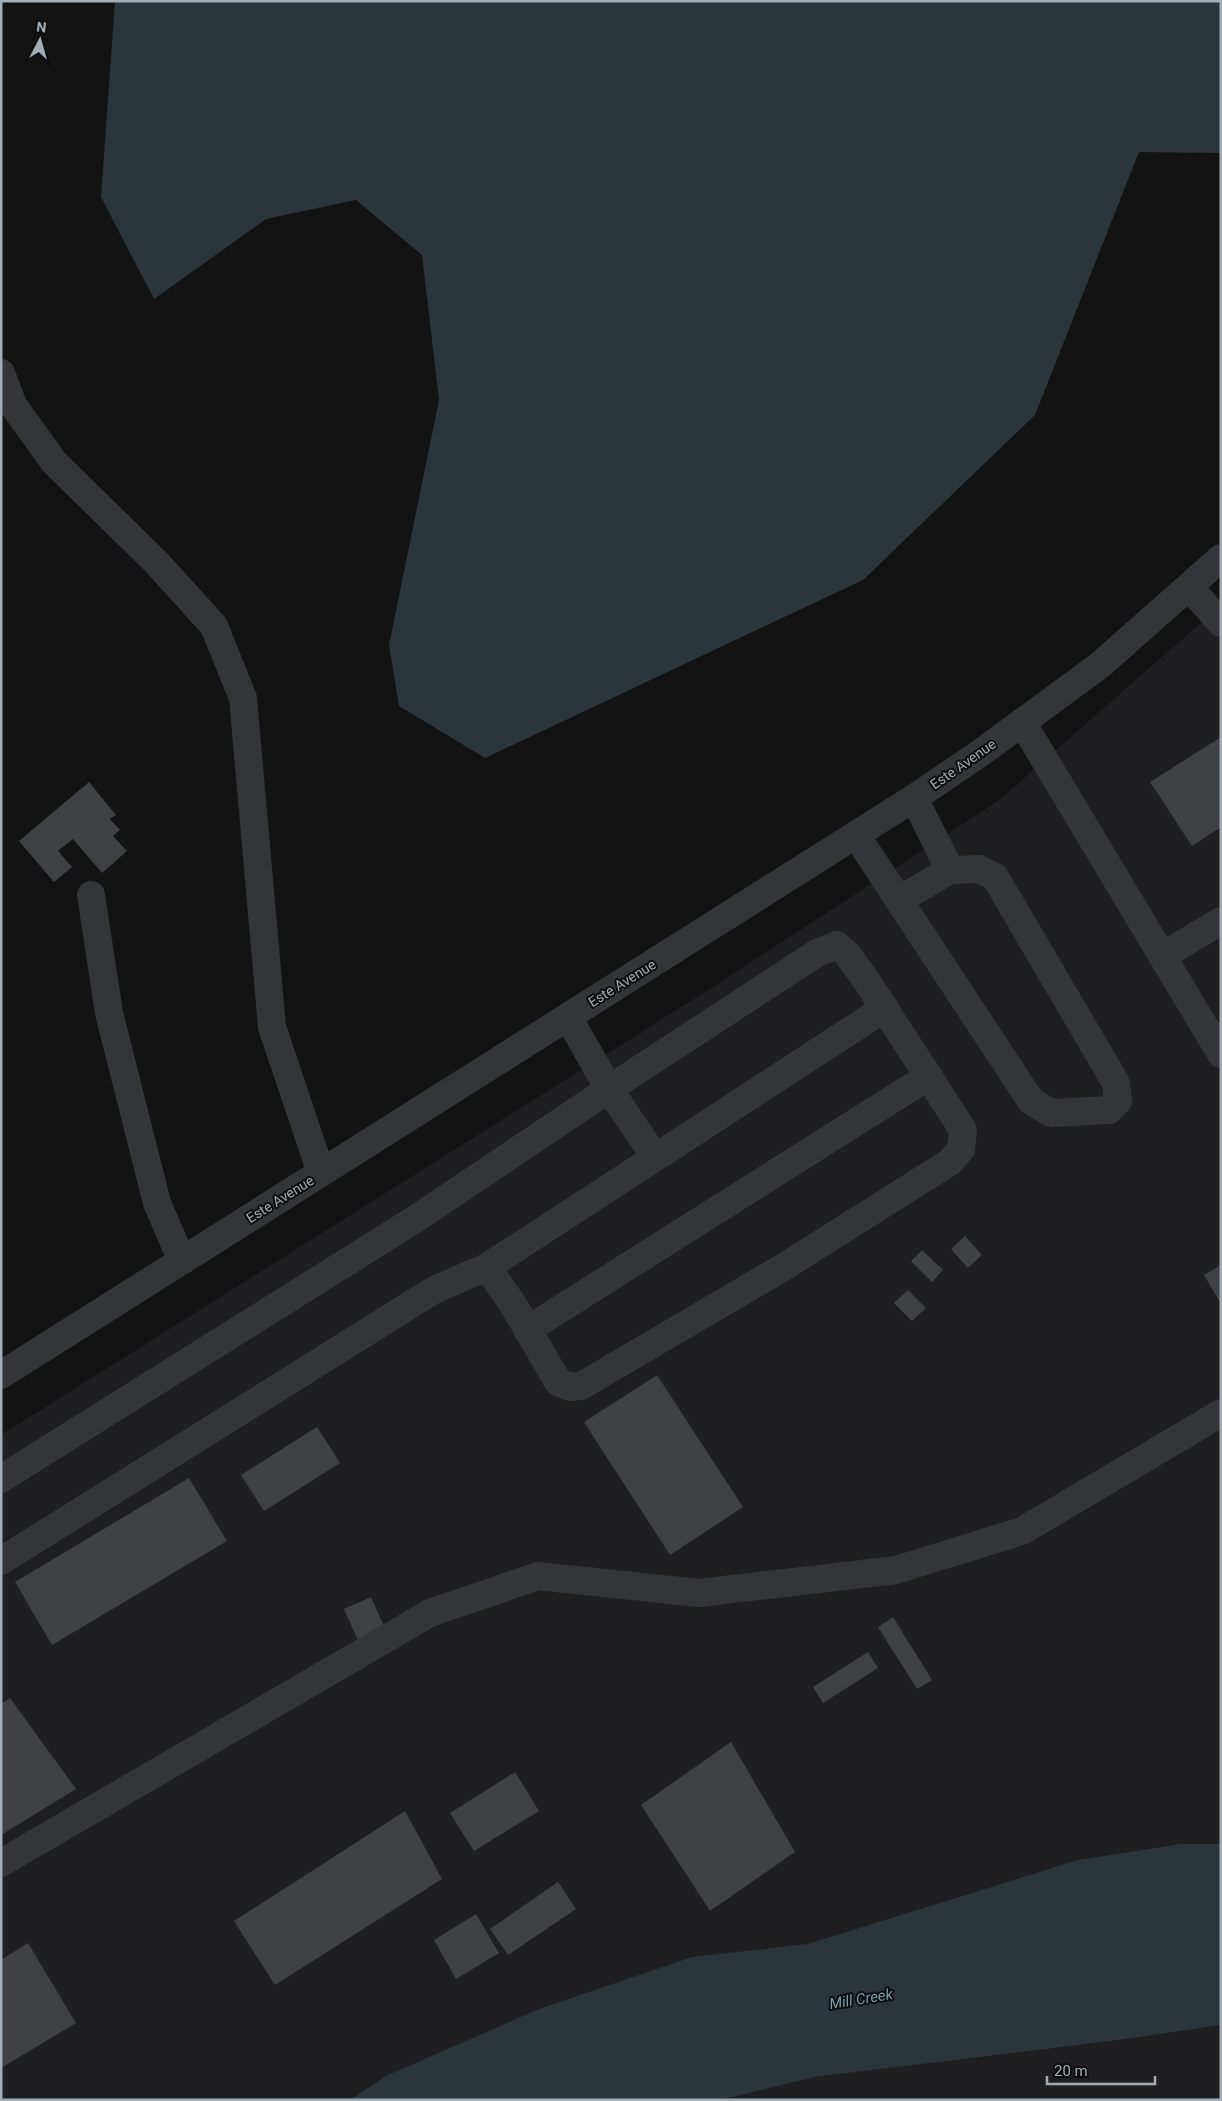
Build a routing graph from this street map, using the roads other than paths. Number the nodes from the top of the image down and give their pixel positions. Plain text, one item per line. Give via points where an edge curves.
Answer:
1 (1, 373) edge
2 (1221, 558) edge
3 (1189, 587) junction
4 (1221, 623) edge
5 (1022, 722) junction
6 (914, 798) junction
7 (856, 835) junction
8 (950, 870) junction
9 (91, 895) dead end
10 (899, 900) junction
11 (1221, 921) edge
12 (1162, 956) junction
13 (885, 1008) junction
14 (568, 1017) junction
15 (1221, 1054) edge
16 (929, 1076) junction
17 (610, 1089) junction
18 (655, 1157) junction
19 (321, 1173) junction
20 (182, 1262) junction
21 (487, 1267) junction
22 (527, 1330) junction
23 (1, 1375) edge
24 (1221, 1413) edge
25 (1, 1480) edge
26 (1, 1561) edge
27 (1, 1863) edge

1 - 19 street via 13,406 54,462 156,562 214,626 243,698 272,1027
2 - 3 street, Este Avenue
3 - 4 street
3 - 5 street, Este Avenue via 1100,665
5 - 6 street, Este Avenue
5 - 12 street
6 - 7 street, Este Avenue
6 - 8 street
7 - 10 street
7 - 14 street, Este Avenue
8 - 10 street
8 - 10 street via 979,869 995,877 1116,1083 1118,1101 1108,1110 1051,1113 1032,1101
9 - 20 street via 109,1013 157,1203
11 - 12 street
12 - 15 street
13 - 16 street
13 - 17 street via 848,955 837,945 818,953
13 - 18 street
14 - 17 street
14 - 19 street, Este Avenue
16 - 22 street
16 - 22 street via 963,1130 961,1149 950,1162 782,1268 582,1386 570,1387 558,1382
17 - 18 street
17 - 25 street via 417,1218
18 - 21 street
19 - 20 street, Este Avenue
20 - 23 street, Este Avenue
21 - 22 street
21 - 26 street via 434,1290
24 - 27 street via 1022,1531 896,1570 699,1593 538,1576 430,1613

